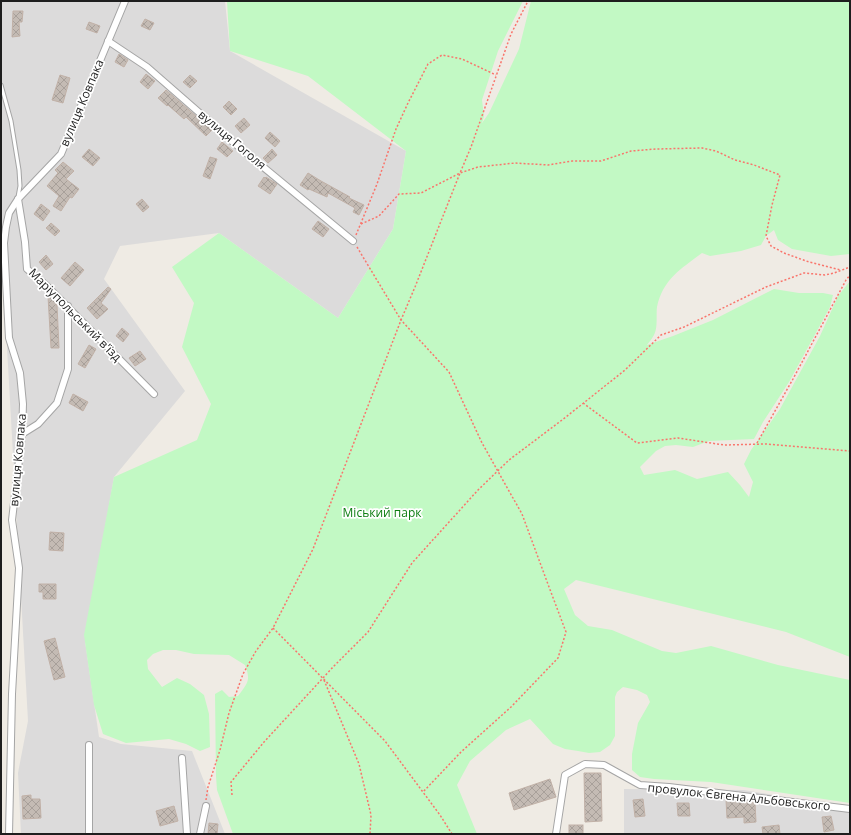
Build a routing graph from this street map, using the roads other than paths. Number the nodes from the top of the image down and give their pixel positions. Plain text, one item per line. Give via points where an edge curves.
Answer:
1 (125, 1) edge
2 (108, 41) junction
3 (1, 85) edge
4 (18, 199) junction
5 (353, 241) road end
6 (68, 306) junction
7 (154, 394) dead end
8 (22, 434) junction
9 (89, 745) dead end
10 (182, 758) dead end
11 (206, 806) road end
12 (850, 809) edge
13 (9, 834) edge
14 (89, 834) edge
15 (187, 834) edge
16 (200, 834) edge
17 (556, 834) edge

1 - 2 street, вулиця Ковпака
2 - 4 street, вулиця Ковпака via 61,154
2 - 5 street, вулиця Гоголя via 147,67
3 - 4 lane via 11,121 19,170
4 - 6 street, Маріупольський в'їзд via 27,269
4 - 8 street, вулиця Ковпака via 9,213 4,243 9,338 20,373
6 - 7 street, Маріупольський в'їзд
6 - 8 street via 68,369 57,403 38,424
8 - 13 street, вулиця Ковпака via 12,520 19,568 12,694
9 - 14 street
10 - 15 street
11 - 16 street
12 - 17 street, провулок Євгена Альбовського via 669,786 640,786 604,765 585,764 565,775

